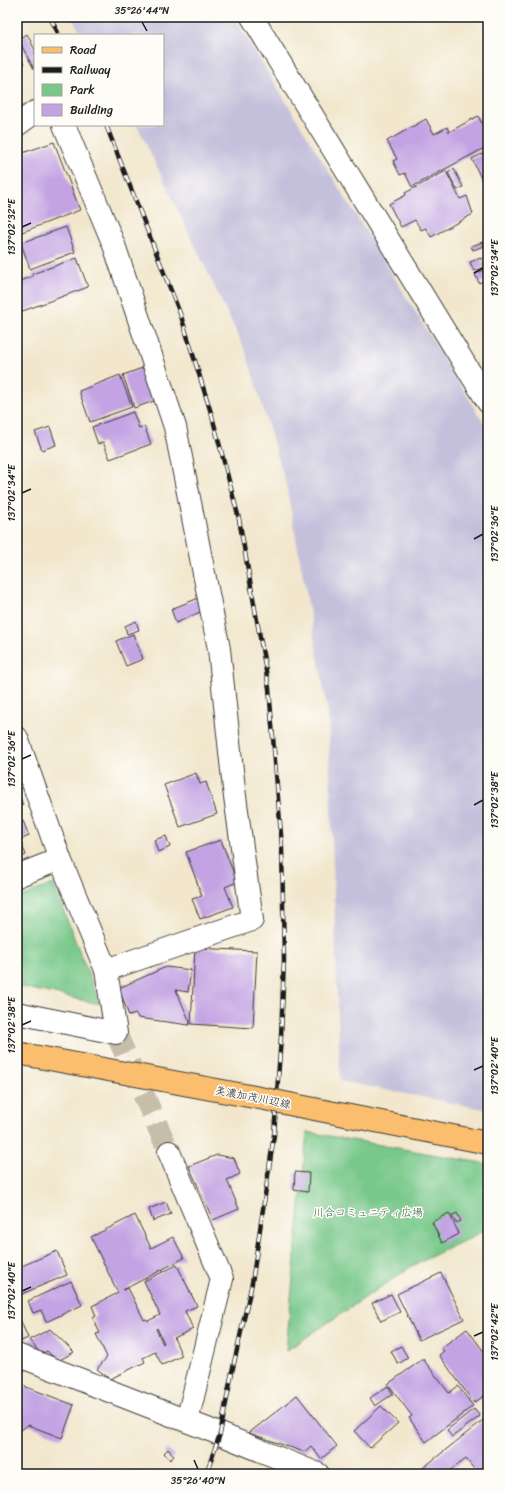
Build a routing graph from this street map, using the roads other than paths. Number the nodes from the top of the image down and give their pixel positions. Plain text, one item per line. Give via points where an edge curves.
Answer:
1 (252, 17) edge
2 (34, 113) edge
3 (17, 125) edge
4 (64, 126) edge
5 (488, 402) edge
6 (17, 738) edge
7 (60, 859) junction
8 (17, 876) edge
9 (106, 970) junction
10 (17, 1013) edge
11 (17, 1053) edge
12 (488, 1143) edge
13 (169, 1152) tunnel mouth
14 (17, 1355) edge
15 (187, 1421) junction
16 (318, 1474) edge

1 - 5 street
2 - 3 street
4 - 9 street via 114,245 174,427 219,649 234,789 252,920
6 - 7 street
7 - 8 street
7 - 9 street
9 - 10 street via 116,1033
11 - 12 main road, 美濃加茂川辺線, bridge
13 - 15 street via 222,1279
14 - 15 street
15 - 16 street

